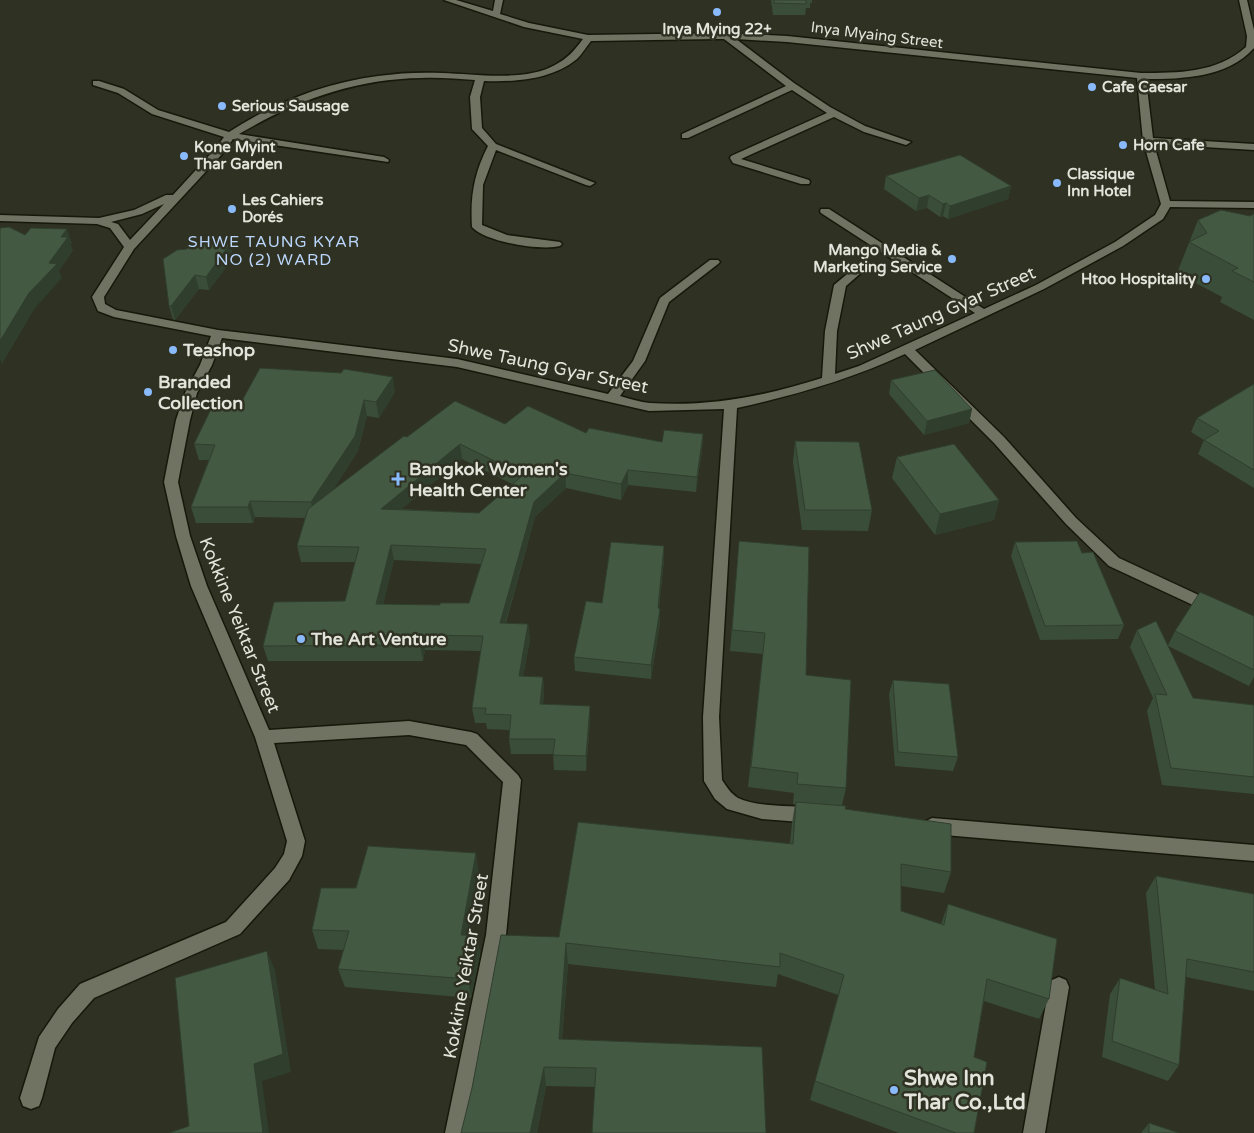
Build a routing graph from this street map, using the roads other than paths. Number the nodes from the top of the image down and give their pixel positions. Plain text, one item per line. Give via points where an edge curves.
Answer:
1 (448, 0) edge
2 (499, 0) edge
3 (1243, 0) edge
4 (496, 15) junction
5 (726, 36) junction
6 (588, 38) junction
7 (1141, 76) junction
8 (480, 78) junction
9 (96, 83) dead end
10 (794, 86) junction
11 (836, 114) junction
12 (231, 136) junction
13 (685, 136) dead end
14 (1148, 141) junction
15 (906, 142) dead end
16 (493, 146) junction
17 (1254, 146) edge
18 (384, 160) dead end
19 (805, 182) dead end
20 (590, 183) dead end
21 (180, 192) junction
22 (1166, 204) junction
23 (1254, 205) edge
24 (825, 211) dead end
25 (0, 218) edge
26 (98, 221) junction
27 (556, 244) dead end
28 (130, 246) junction
29 (714, 262) dead end
30 (856, 272) dead end
31 (984, 314) junction
32 (218, 334) junction
33 (908, 349) junction
34 (828, 380) junction
35 (612, 398) junction
36 (731, 405) junction
37 (1226, 614) edge
38 (264, 737) junction
39 (830, 817) edge
40 (919, 824) edge
41 (1254, 853) edge
42 (1059, 987) dead end
43 (31, 1098) dead end
44 (456, 1133) edge
45 (1034, 1133) edge

1 - 4 street, Inya Myaing Street
2 - 4 street
3 - 7 street, Inya Myaing Street via 1250,48 1240,57 1206,72
4 - 6 street, Inya Myaing Street
5 - 6 street, Inya Myaing Street
5 - 7 street, Inya Myaing Street via 808,40
5 - 10 street
6 - 8 street, Shwe Taung Gyar Street via 578,54 562,68 526,76
7 - 14 street
8 - 12 street, Shwe Taung Gyar Street via 422,75 350,83 291,101
8 - 16 street via 475,97 477,129
9 - 12 street via 121,91 154,112
10 - 11 street
10 - 13 street
11 - 15 street via 863,128
11 - 19 street via 735,158
12 - 18 street
12 - 21 street, Shwe Taung Gyar Street
14 - 17 street
14 - 22 street
16 - 20 street
16 - 27 street via 482,167 475,199 477,226 508,240
21 - 26 street via 138,212
21 - 28 street, Shwe Taung Gyar Street
22 - 23 street
22 - 31 street, Shwe Taung Gyar Street via 1160,217 1120,244 1040,288
24 - 31 street
25 - 26 street
26 - 28 street via 114,226
28 - 32 street, Shwe Taung Gyar Street via 98,297 103,310
29 - 35 street via 664,300 639,361
30 - 34 street via 840,285 831,331
31 - 33 street, Shwe Taung Gyar Street
32 - 35 street, Shwe Taung Gyar Street via 457,363
32 - 38 street, Kokkine Yeiktar Street via 182,420 171,482 183,536 200,586
33 - 34 street, Shwe Taung Gyar Street
33 - 37 street via 1114,562
34 - 36 street, Shwe Taung Gyar Street
35 - 36 street, Shwe Taung Gyar Street via 649,407
36 - 39 street via 711,717 713,781 733,804 762,811
38 - 43 street via 296,841 293,856 282,874 233,928 87,991 46,1044
38 - 44 street, Kokkine Yeiktar Street via 409,728 471,739 512,780 496,935
40 - 41 street
42 - 45 street

